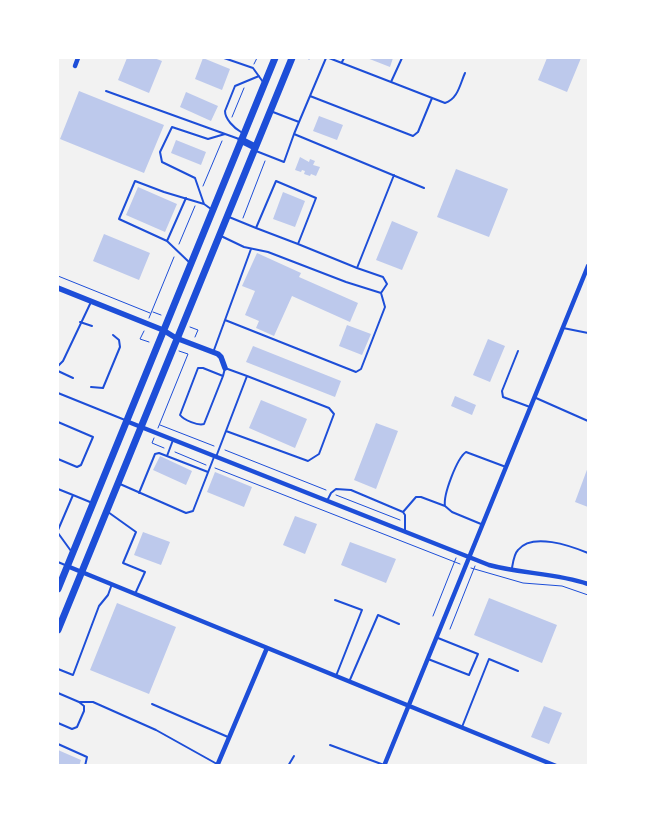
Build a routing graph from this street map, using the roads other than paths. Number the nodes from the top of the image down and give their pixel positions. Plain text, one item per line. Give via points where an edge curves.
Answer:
1 (78, 58) edge
2 (224, 58) edge
3 (275, 58) edge
4 (292, 58) edge
5 (328, 58) edge
6 (344, 58) edge
7 (402, 58) edge
8 (233, 59) edge
9 (342, 62) junction
10 (75, 66) dead end
11 (465, 73) dead end
12 (259, 76) junction
13 (391, 82) junction
14 (264, 84) junction
15 (106, 91) dead end
16 (310, 96) junction
17 (432, 98) junction
18 (270, 111) junction
19 (299, 122) junction
20 (225, 134) junction
21 (294, 134) junction
22 (243, 137) junction
23 (255, 148) junction
24 (394, 175) junction
25 (424, 188) dead end
26 (186, 198) junction
27 (204, 204) junction
28 (213, 211) junction
29 (226, 216) junction
30 (256, 228) junction
31 (219, 235) junction
32 (167, 242) junction
33 (298, 244) junction
34 (251, 249) junction
35 (191, 264) junction
36 (588, 266) edge
37 (357, 268) junction
38 (58, 288) edge
39 (382, 293) junction
40 (92, 302) junction
41 (225, 320) junction
42 (80, 322) junction
43 (92, 326) dead end
44 (563, 328) junction
45 (163, 330) junction
46 (588, 332) edge
47 (114, 335) dead end
48 (176, 338) junction
49 (518, 351) dead end
50 (213, 352) junction
51 (58, 366) edge
52 (226, 368) junction
53 (58, 371) edge
54 (223, 376) junction
55 (247, 376) junction
56 (73, 378) dead end
57 (91, 387) dead end
58 (58, 393) edge
59 (534, 397) junction
60 (530, 408) junction
61 (126, 421) junction
62 (588, 421) edge
63 (58, 422) edge
64 (141, 427) junction
65 (226, 432) junction
66 (172, 440) junction
67 (167, 456) junction
68 (215, 457) junction
69 (58, 458) edge
70 (506, 466) junction
71 (208, 472) junction
72 (118, 483) junction
73 (58, 489) edge
74 (139, 493) junction
75 (73, 495) junction
76 (327, 501) junction
77 (93, 503) junction
78 (445, 506) junction
79 (106, 511) junction
80 (403, 512) junction
81 (482, 524) junction
82 (58, 532) edge
83 (405, 532) junction
84 (72, 553) junction
85 (588, 553) edge
86 (469, 557) junction
87 (58, 562) edge
88 (67, 566) junction
89 (511, 570) junction
90 (81, 572) junction
91 (112, 584) junction
92 (588, 584) edge
93 (58, 589) edge
94 (135, 594) junction
95 (335, 600) dead end
96 (399, 624) dead end
97 (58, 630) edge
98 (436, 637) junction
99 (267, 648) junction
100 (427, 658) junction
101 (58, 669) edge
102 (518, 671) dead end
103 (336, 676) junction
104 (350, 682) junction
105 (58, 693) edge
106 (79, 702) junction
107 (152, 704) dead end
108 (408, 705) junction
109 (58, 723) edge
110 (462, 727) junction
111 (228, 737) junction
112 (58, 744) edge
113 (330, 745) dead end
114 (294, 756) dead end
115 (217, 765) edge
116 (384, 765) edge
117 (85, 766) edge
118 (288, 766) edge
119 (556, 766) edge

1 - 10 street
2 - 8 lane
3 - 14 main road
4 - 18 main road
5 - 9 lane
5 - 16 lane
6 - 9 lane
7 - 13 lane
8 - 12 lane via 252,68
9 - 13 lane
11 - 17 lane via 451,102
12 - 14 lane
12 - 22 lane via 235,86 225,111
13 - 17 lane
14 - 22 main road
15 - 20 lane
16 - 17 lane via 413,136 418,132
16 - 19 lane
18 - 19 lane
18 - 23 main road
19 - 21 lane
20 - 22 lane
20 - 27 lane via 208,139 172,127 160,152 162,162 196,178
21 - 23 lane via 284,162
21 - 24 lane
22 - 23 main road
22 - 28 main road
23 - 29 main road
24 - 25 lane
24 - 37 lane
26 - 27 lane
26 - 32 lane
26 - 32 lane via 134,181 120,219
27 - 28 lane
28 - 29 main road
28 - 35 main road
29 - 30 lane
29 - 31 main road
30 - 33 lane
30 - 33 lane via 276,181 316,198
31 - 34 lane
31 - 48 main road
32 - 35 lane
33 - 37 lane
34 - 39 lane via 268,252
34 - 41 lane
35 - 45 main road
36 - 44 street
37 - 39 lane via 383,278 387,284
38 - 40 street
39 - 41 lane via 385,307 361,370 356,372
40 - 42 lane
40 - 45 street
41 - 50 lane
42 - 43 lane
42 - 51 lane
44 - 46 lane
44 - 59 street
45 - 48 street
45 - 61 main road
47 - 57 lane via 120,347 103,388
48 - 50 street
48 - 64 main road
49 - 60 lane via 502,391 503,397
50 - 52 street
52 - 54 lane
52 - 55 lane
53 - 56 lane
54 - 54 lane via 198,368 180,415 201,426 204,424
55 - 65 lane
55 - 65 lane via 329,408 334,414 320,454 308,461
58 - 61 lane
59 - 60 street
59 - 62 lane
60 - 70 street
61 - 64 street
61 - 77 main road
63 - 69 lane via 93,437 78,467
64 - 66 street
64 - 72 main road
65 - 68 lane
66 - 67 lane
66 - 68 street
67 - 71 lane
67 - 74 lane via 159,452 155,454
68 - 71 lane
68 - 76 street
70 - 78 lane via 466,452 461,455
70 - 81 street
71 - 74 lane via 193,511 186,513
72 - 74 lane
72 - 79 main road
73 - 75 lane
75 - 77 lane
75 - 82 lane
76 - 80 lane via 336,489 351,490
76 - 83 street
77 - 84 main road
78 - 80 lane via 416,497
78 - 81 lane
79 - 90 main road
79 - 94 lane via 136,532 123,563 144,572
80 - 83 lane
81 - 86 street
82 - 84 lane
83 - 86 street
84 - 88 main road
85 - 89 lane via 538,540 524,544 517,551
86 - 89 street
86 - 98 street
87 - 88 lane
88 - 90 street
88 - 93 main road
89 - 92 street via 554,575
90 - 91 street
90 - 97 main road
91 - 94 street
91 - 101 lane via 99,606 73,675
94 - 99 street
95 - 103 lane via 362,610
96 - 104 lane via 378,616
98 - 100 street
98 - 100 lane via 478,654 469,675
99 - 103 street
99 - 111 street
100 - 108 street
102 - 110 lane via 489,659
103 - 104 street
104 - 108 street
105 - 106 lane
106 - 109 lane via 84,711 77,727 72,729
106 - 115 lane via 93,702 156,730
107 - 111 lane
108 - 110 street
108 - 116 street
110 - 119 street
111 - 115 street
112 - 117 lane via 87,757
113 - 116 lane
114 - 118 lane

